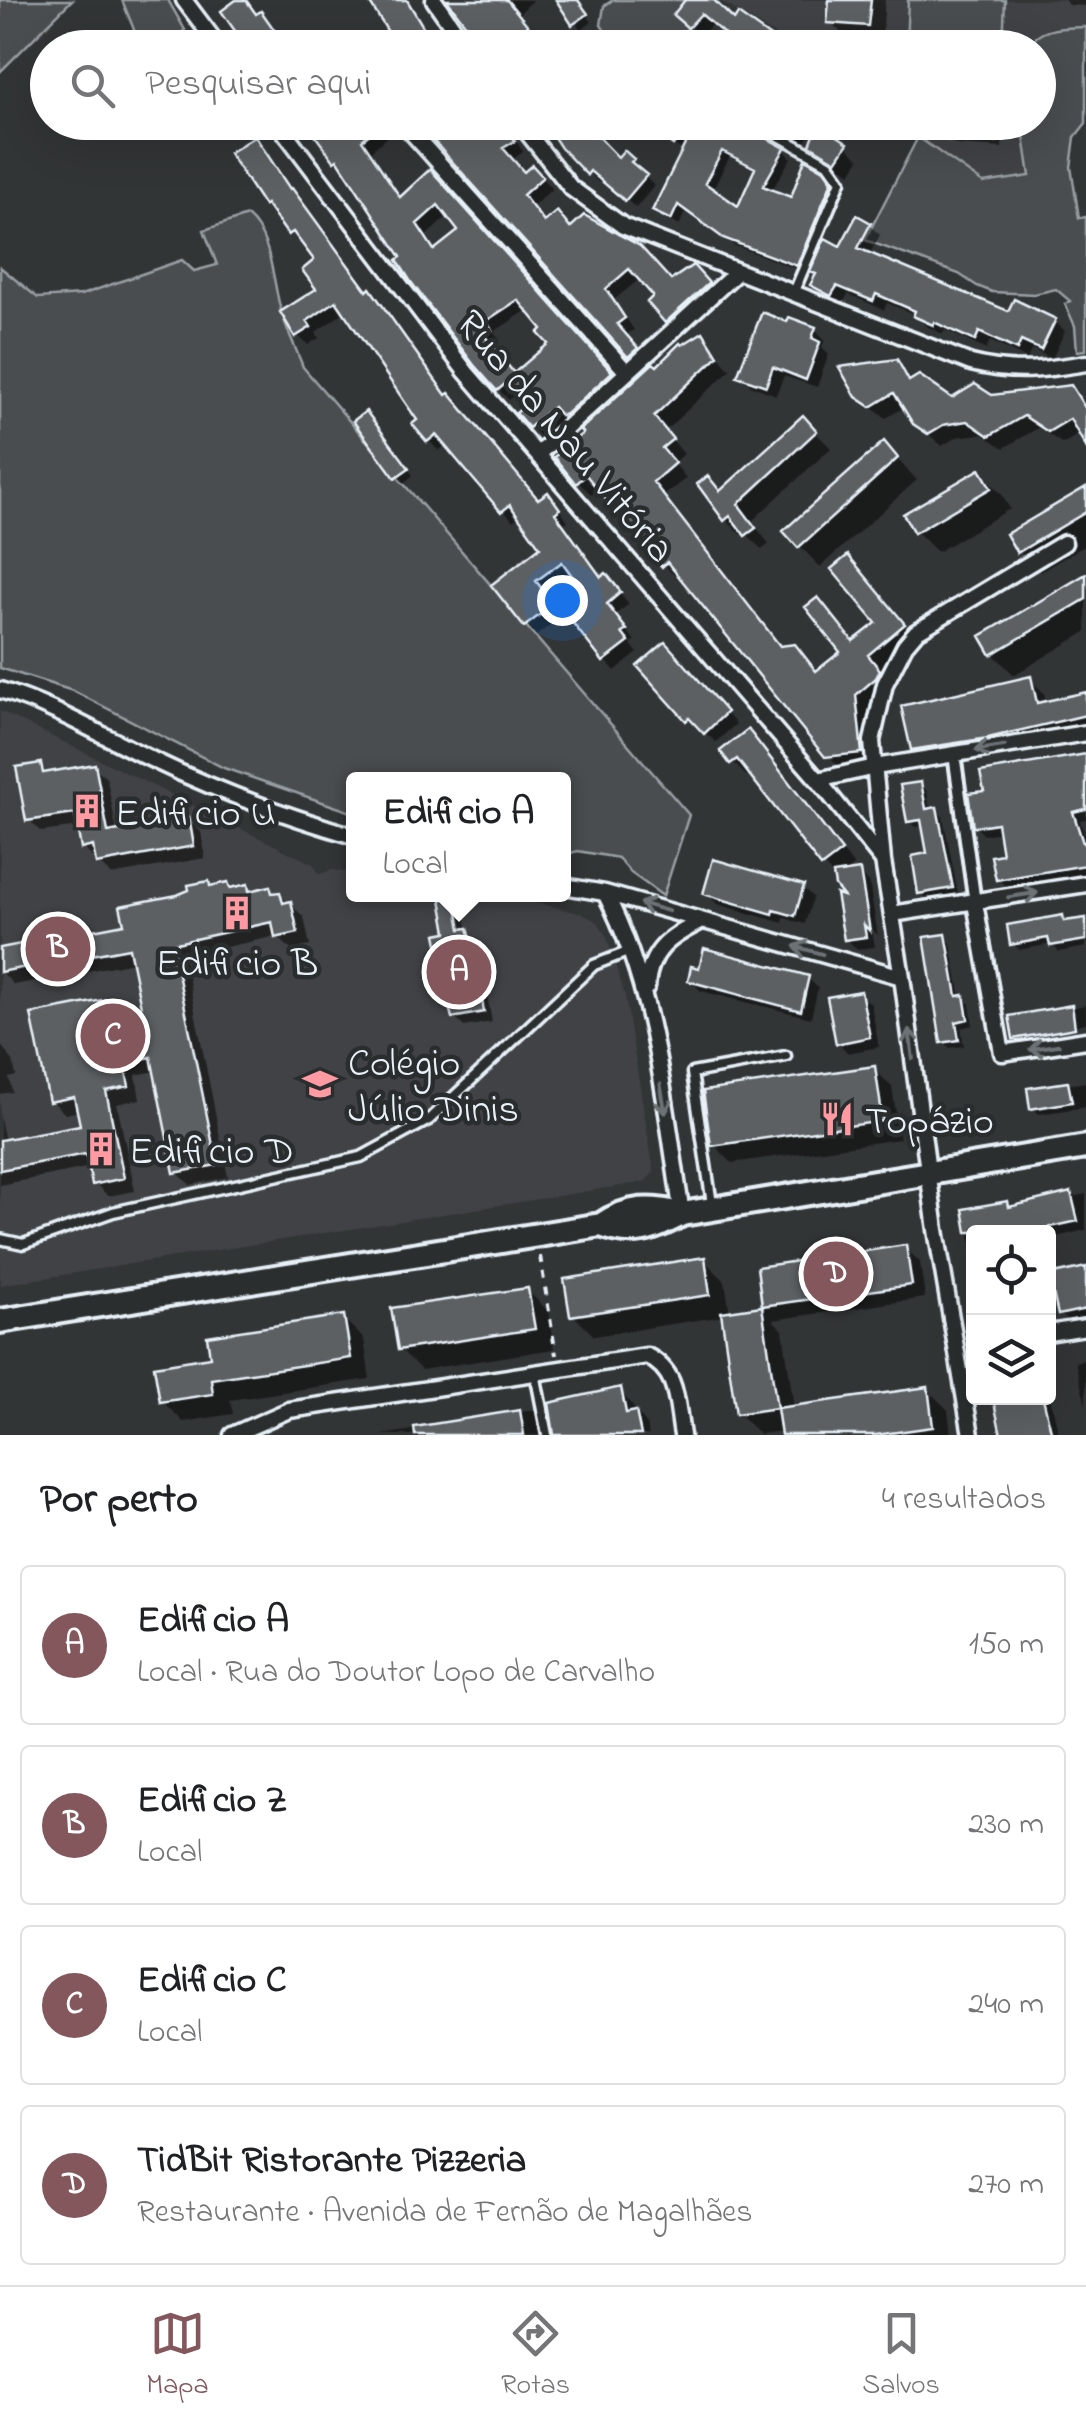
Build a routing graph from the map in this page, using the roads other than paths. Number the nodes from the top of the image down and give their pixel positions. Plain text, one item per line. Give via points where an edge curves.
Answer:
1 (184, 0) edge
2 (434, 0) edge
3 (206, 30) edge
4 (455, 30) edge
5 (291, 140) edge
6 (418, 140) edge
7 (533, 140) edge
8 (786, 140) edge
9 (737, 272) junction
10 (793, 294) junction
11 (1086, 363) edge
12 (626, 371) junction
13 (538, 454) junction
14 (1064, 544) dead end
15 (0, 690) edge
16 (1086, 733) edge
17 (954, 754) junction
18 (874, 767) junction
19 (818, 780) junction
20 (346, 834) edge
21 (882, 861) junction
22 (1086, 884) edge
23 (571, 887) edge
24 (605, 893) junction
25 (976, 903) junction
26 (892, 914) junction
27 (702, 921) junction
28 (631, 951) junction
29 (902, 977) junction
30 (646, 1002) junction
31 (1086, 1040) edge
32 (786, 1056) dead end
33 (1086, 1147) edge
34 (928, 1175) junction
35 (712, 1209) junction
36 (682, 1214) junction
37 (0, 1239) edge
38 (0, 1320) edge
39 (1086, 1327) edge
40 (1056, 1332) edge
41 (966, 1347) edge
42 (957, 1348) junction
43 (535, 1373) junction
44 (232, 1435) edge
45 (548, 1435) edge
46 (682, 1435) edge
47 (972, 1435) edge

1 - 3 street
2 - 4 street
5 - 13 street, Rua da Nau Vitória via 466,372
6 - 12 street
7 - 9 street via 570,188 623,226
8 - 10 lane via 829,164 841,180
9 - 10 street
9 - 12 street
10 - 11 street via 1003,371
12 - 13 street
13 - 19 street, Rua da Nau Vitória
14 - 18 street via 905,644 875,718
15 - 20 street via 36,700 173,769
16 -> 17 street
17 - 18 street
17 - 25 street
18 - 19 street
18 - 21 street
19 - 21 street, Rua da Nau Vitória
21 - 26 street
25 -> 22 street
23 - 24 street
27 -> 24 street
24 - 28 street
25 - 26 street
31 -> 25 street via 1002,1053
26 - 29 street
29 -> 27 street
27 - 30 street via 674,934 654,954
28 - 30 street
28 - 37 lane via 594,964 429,1120 361,1157 113,1212 23,1244
34 -> 29 street
30 -> 36 street
32 - 35 lane via 692,1073
33 - 34 main road
34 - 35 main road
34 - 42 street
35 - 36 main road
36 - 38 main road via 623,1234 601,1225
39 - 40 street
41 - 42 street
42 - 47 street
43 - 44 street via 289,1410
43 - 45 lane
43 - 46 street via 646,1356 671,1376

